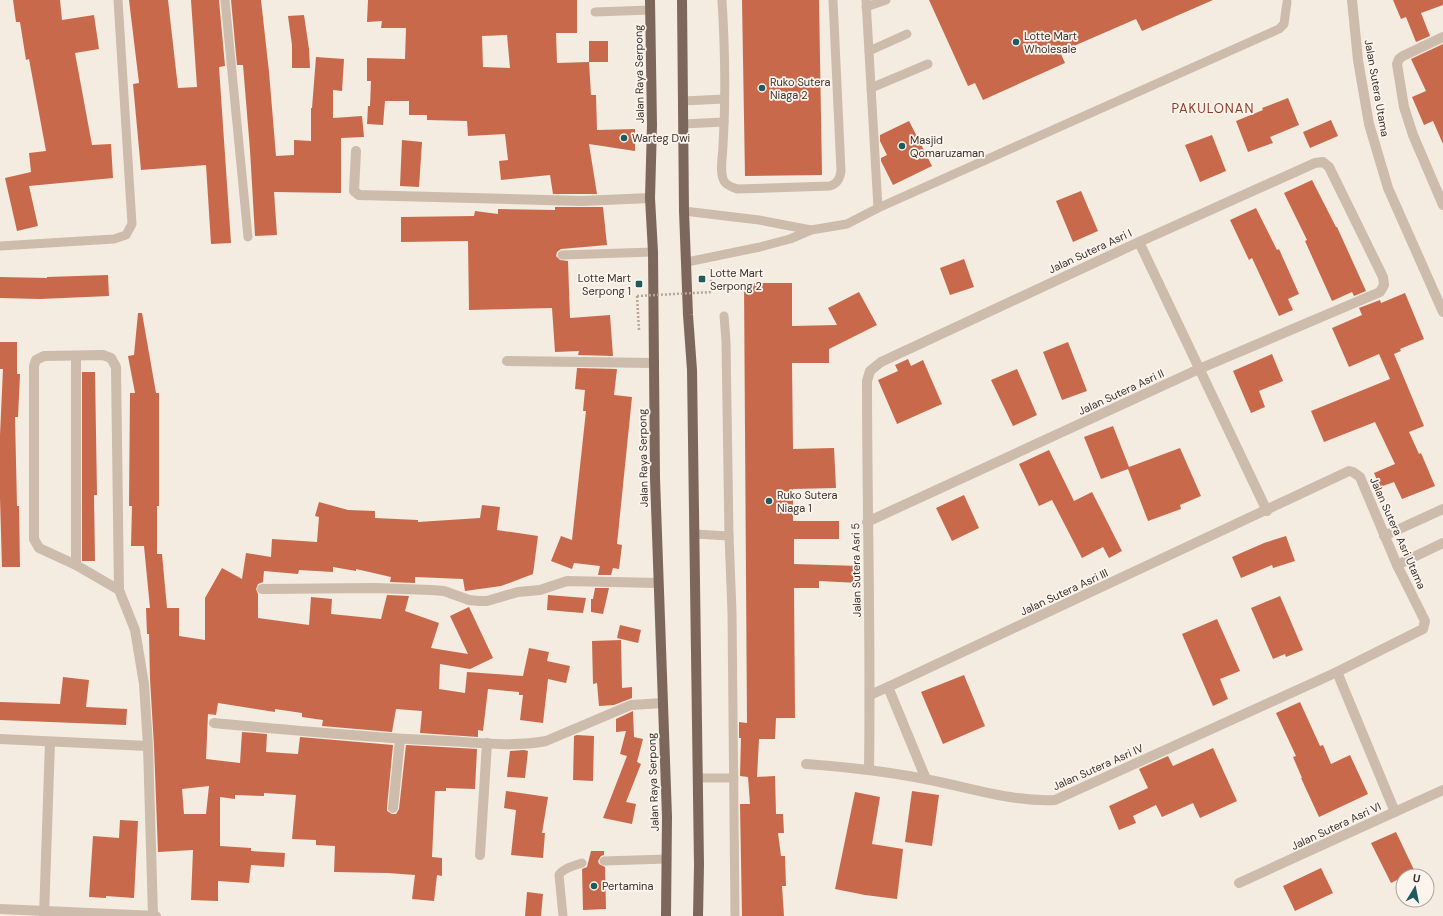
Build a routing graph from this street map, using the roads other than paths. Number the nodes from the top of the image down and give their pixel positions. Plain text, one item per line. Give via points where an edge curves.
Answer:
1 (118, 0) edge
2 (225, 0) edge
3 (682, 0) edge
4 (722, 0) edge
5 (833, 0) edge
6 (886, 0) edge
7 (1352, 0) edge
8 (1287, 2) dead end
9 (866, 3) edge
10 (650, 5) edge
11 (594, 12) dead end
12 (907, 34) dead end
13 (1443, 37) edge
14 (869, 51) junction
15 (928, 64) dead end
16 (871, 88) junction
17 (724, 99) junction
18 (683, 101) junction
19 (724, 122) junction
20 (683, 124) junction
21 (356, 151) dead end
22 (650, 198) junction
23 (1443, 205) edge
24 (878, 208) junction
25 (684, 212) junction
26 (811, 230) junction
27 (248, 236) dead end
28 (1139, 242) junction
29 (0, 246) edge
30 (653, 252) junction
31 (562, 255) dead end
32 (687, 262) junction
33 (1384, 285) joint
34 (1443, 312) edge
35 (724, 316) dead end
36 (76, 357) junction
37 (507, 361) dead end
38 (654, 363) junction
39 (1199, 369) junction
40 (870, 371) joint
41 (1443, 509) edge
42 (1267, 510) junction
43 (868, 522) junction
44 (695, 534) junction
45 (729, 536) junction
46 (1384, 536) junction
47 (1443, 543) edge
48 (76, 565) junction
49 (1397, 565) junction
50 (658, 583) junction
51 (262, 589) dead end
52 (119, 590) junction
53 (1337, 672) junction
54 (888, 687) junction
55 (870, 695) junction
56 (663, 703) junction
57 (214, 723) dead end
58 (0, 739) edge
59 (400, 739) junction
60 (50, 742) junction
61 (487, 743) junction
62 (148, 746) junction
63 (806, 764) dead end
64 (869, 769) junction
65 (698, 778) junction
66 (734, 778) junction
67 (926, 779) junction
68 (1443, 790) edge
69 (393, 808) dead end
70 (1395, 812) junction
71 (480, 855) dead end
72 (667, 859) junction
73 (604, 861) dead end
74 (582, 863) dead end
75 (1239, 883) dead end
76 (0, 910) edge
77 (44, 914) edge
78 (154, 915) edge
79 (563, 916) edge
80 (666, 916) edge
81 (698, 916) edge
82 (735, 916) edge

1 - 29 lane via 132,224 126,235 114,239
2 - 27 lane
3 - 18 main road
4 - 17 lane via 725,48
5 - 19 lane via 841,171 839,180 830,186 737,189 730,187 724,182 722,173
6 - 9 lane
7 - 34 street, Jalan Sutera Utama via 1358,60 1369,124 1388,188
8 - 24 lane via 1284,24 1279,29
9 - 14 lane
10 - 11 lane
10 - 22 main road, Jalan Raya Serpong
12 - 14 lane
13 - 23 street via 1403,56 1397,64 1404,107 1413,135
14 - 16 lane
15 - 16 lane
16 - 24 lane
17 - 18 lane
17 - 19 lane
18 - 20 main road
19 - 20 lane
20 - 25 main road
21 - 22 street via 354,191 359,195 582,201
22 - 30 main road, Jalan Raya Serpong
24 - 26 lane via 846,224
25 - 26 lane via 759,220
25 - 32 main road
26 - 32 lane via 760,247
28 - 33 street, Jalan Sutera Asri I via 1323,162 1329,167 1383,277
28 - 39 street
28 - 40 street, Jalan Sutera Asri I via 881,362
30 - 31 lane
30 - 38 main road, Jalan Raya Serpong
32 - 44 main road
33 - 39 street, Jalan Sutera Asri II via 1380,292
35 - 45 lane
36 - 48 street
36 - 48 street via 44,356 36,360 34,366 34,539 39,548
36 - 52 street via 103,356 111,358 116,367
37 - 38 street
38 - 50 main road, Jalan Raya Serpong
39 - 42 street
39 - 43 street, Jalan Sutera Asri II
40 - 43 street, Jalan Sutera Asri 5 via 867,381
41 - 46 street
42 - 46 street, Jalan Sutera Asri Utama via 1345,472 1353,472 1360,477
42 - 54 street, Jalan Sutera Asri III
43 - 55 street, Jalan Sutera Asri 5
44 - 45 lane
44 - 65 main road
45 - 66 lane
46 - 49 street, Jalan Sutera Asri Utama
47 - 49 street
48 - 52 street
49 - 53 street, Jalan Sutera Asri Utama via 1424,619 1423,629
50 - 51 street via 567,581 540,590 478,601 431,590
50 - 56 main road, Jalan Raya Serpong
52 - 62 street via 135,630 144,684
53 - 67 street, Jalan Sutera Asri IV via 1055,800 1021,800
53 - 70 street
54 - 55 street, Jalan Sutera Asri III
54 - 67 street
55 - 64 street, Jalan Sutera Asri 5
56 - 61 street via 631,705 534,744
56 - 72 main road, Jalan Raya Serpong
57 - 59 street
58 - 60 street
59 - 61 street
59 - 69 street
60 - 62 street
60 - 77 street
61 - 71 street
62 - 78 street
63 - 64 street, Jalan Sutera Asri IV
64 - 67 street, Jalan Sutera Asri IV
65 - 66 lane
65 - 81 main road
66 - 82 lane
68 - 70 street, Jalan Sutera Asri VI
70 - 75 street, Jalan Sutera Asri VI
72 - 73 lane
72 - 80 main road, Jalan Raya Serpong
74 - 79 lane via 566,869 559,876
76 - 77 street
77 - 78 street

